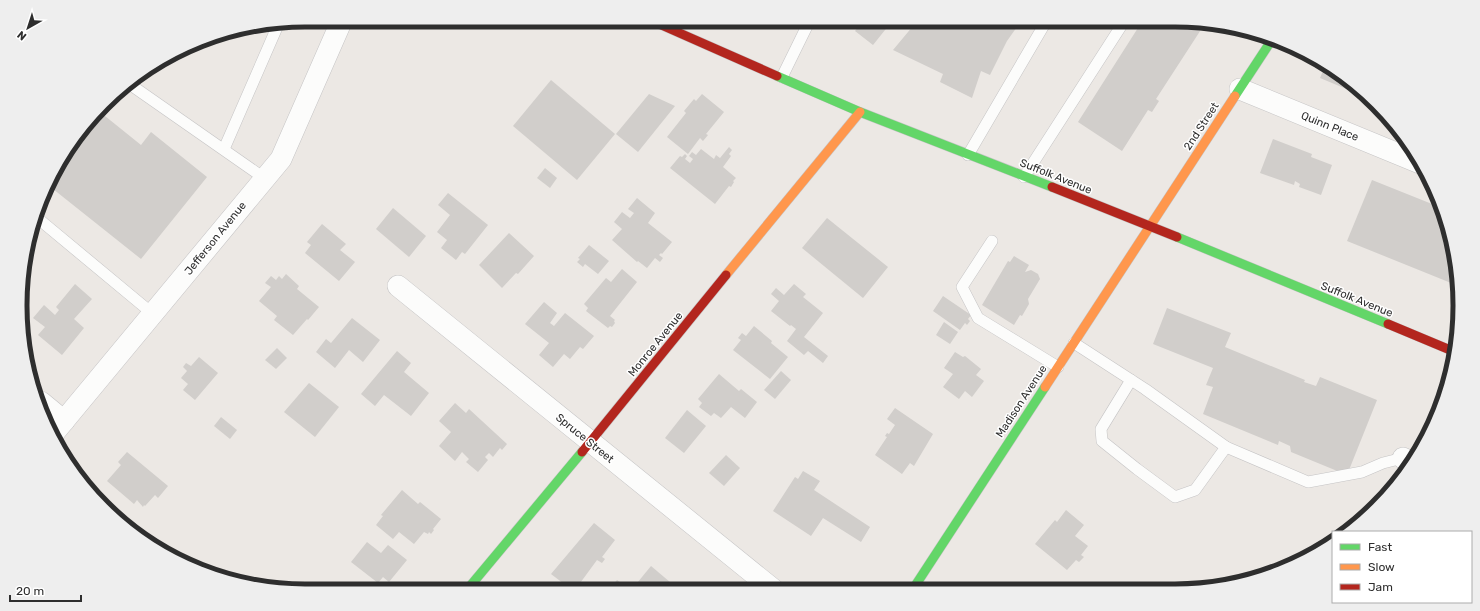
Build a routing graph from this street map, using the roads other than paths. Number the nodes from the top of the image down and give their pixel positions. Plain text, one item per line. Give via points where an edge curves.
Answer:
1 (339, 27) edge
2 (666, 27) edge
3 (807, 27) edge
4 (1043, 27) edge
5 (1120, 27) edge
6 (276, 29) edge
7 (1269, 44) edge
8 (782, 78) junction
9 (134, 87) edge
10 (1240, 89) junction
11 (860, 112) junction
12 (224, 149) junction
13 (968, 155) junction
14 (1411, 158) edge
15 (1024, 177) junction
16 (264, 178) junction
17 (40, 221) edge
18 (1150, 226) junction
19 (992, 241) dead end
20 (398, 286) dead end
21 (152, 314) junction
22 (1074, 343) junction
23 (1450, 350) edge
24 (1058, 367) junction
25 (1131, 380) junction
26 (49, 415) edge
27 (58, 428) edge
28 (590, 442) junction
29 (1226, 447) junction
30 (1405, 461) edge
31 (472, 584) edge
32 (767, 584) edge
33 (916, 584) edge

1 - 16 street, Jefferson Avenue via 281,158
2 - 8 street, Suffolk Avenue
3 - 8 lane
4 - 13 lane
5 - 15 lane
6 - 12 lane
7 - 10 street, 2nd Street
8 - 11 street, Suffolk Avenue
9 - 12 lane
10 - 14 street, Quinn Place
10 - 18 street, 2nd Street
11 - 13 street, Suffolk Avenue
11 - 28 street, Monroe Avenue
12 - 16 lane
13 - 15 street, Suffolk Avenue
15 - 18 street, Suffolk Avenue
16 - 21 street, Jefferson Avenue
17 - 21 lane
18 - 22 street, Madison Avenue
18 - 23 street, Suffolk Avenue
19 - 24 lane via 962,287 978,318
20 - 28 street, Spruce Street
21 - 27 street, Jefferson Avenue
22 - 24 street, Madison Avenue
22 - 25 lane
24 - 33 street, Madison Avenue
25 - 29 lane
25 - 29 lane via 1101,429 1102,441 1175,497 1195,490
26 - 27 street
28 - 31 street, Monroe Avenue
28 - 32 street, Spruce Street
29 - 30 lane via 1308,482 1362,472 1383,463

